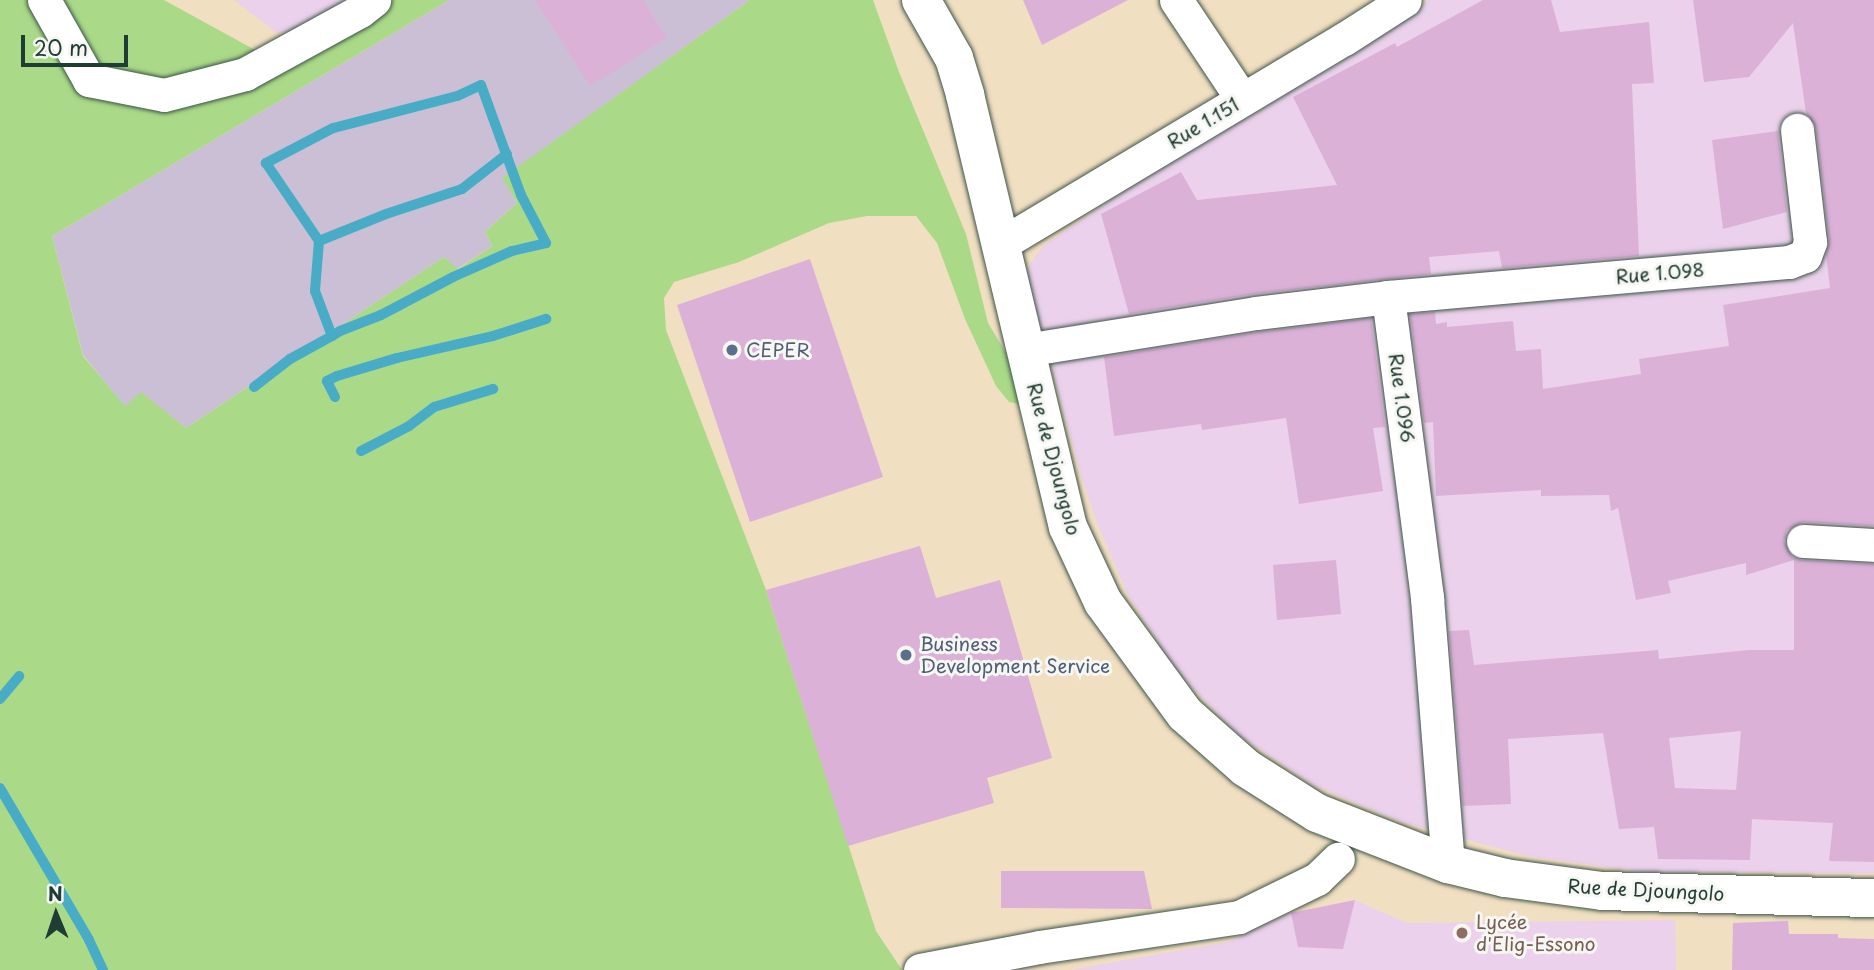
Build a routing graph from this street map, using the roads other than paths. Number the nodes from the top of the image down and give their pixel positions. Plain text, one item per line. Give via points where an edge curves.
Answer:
1 (44, 0) edge
2 (374, 0) edge
3 (921, 0) edge
4 (1176, 0) edge
5 (1405, 0) edge
6 (1242, 99) junction
7 (1797, 130) dead end
8 (1001, 244) junction
9 (1388, 297) junction
10 (1025, 350) junction
11 (1803, 541) dead end
12 (1874, 545) edge
13 (1338, 859) dead end
14 (1448, 864) junction
15 (1874, 898) edge
16 (920, 970) edge

1 - 2 street via 89,80 164,95 245,74
3 - 8 street, Rue de Djoungolo via 954,58
4 - 6 street
5 - 6 street, Rue 1.151
6 - 8 street, Rue 1.151
7 - 9 street, Rue 1.098 via 1810,242 1805,256 1789,262
8 - 10 street, Rue de Djoungolo
9 - 10 street
9 - 14 street, Rue 1.096 via 1427,598
10 - 14 street, Rue de Djoungolo via 1069,527 1103,602 1185,713 1246,768 1317,813
11 - 12 street
13 - 16 street via 1317,879 1239,917
14 - 15 street, Rue de Djoungolo via 1505,878 1602,891

